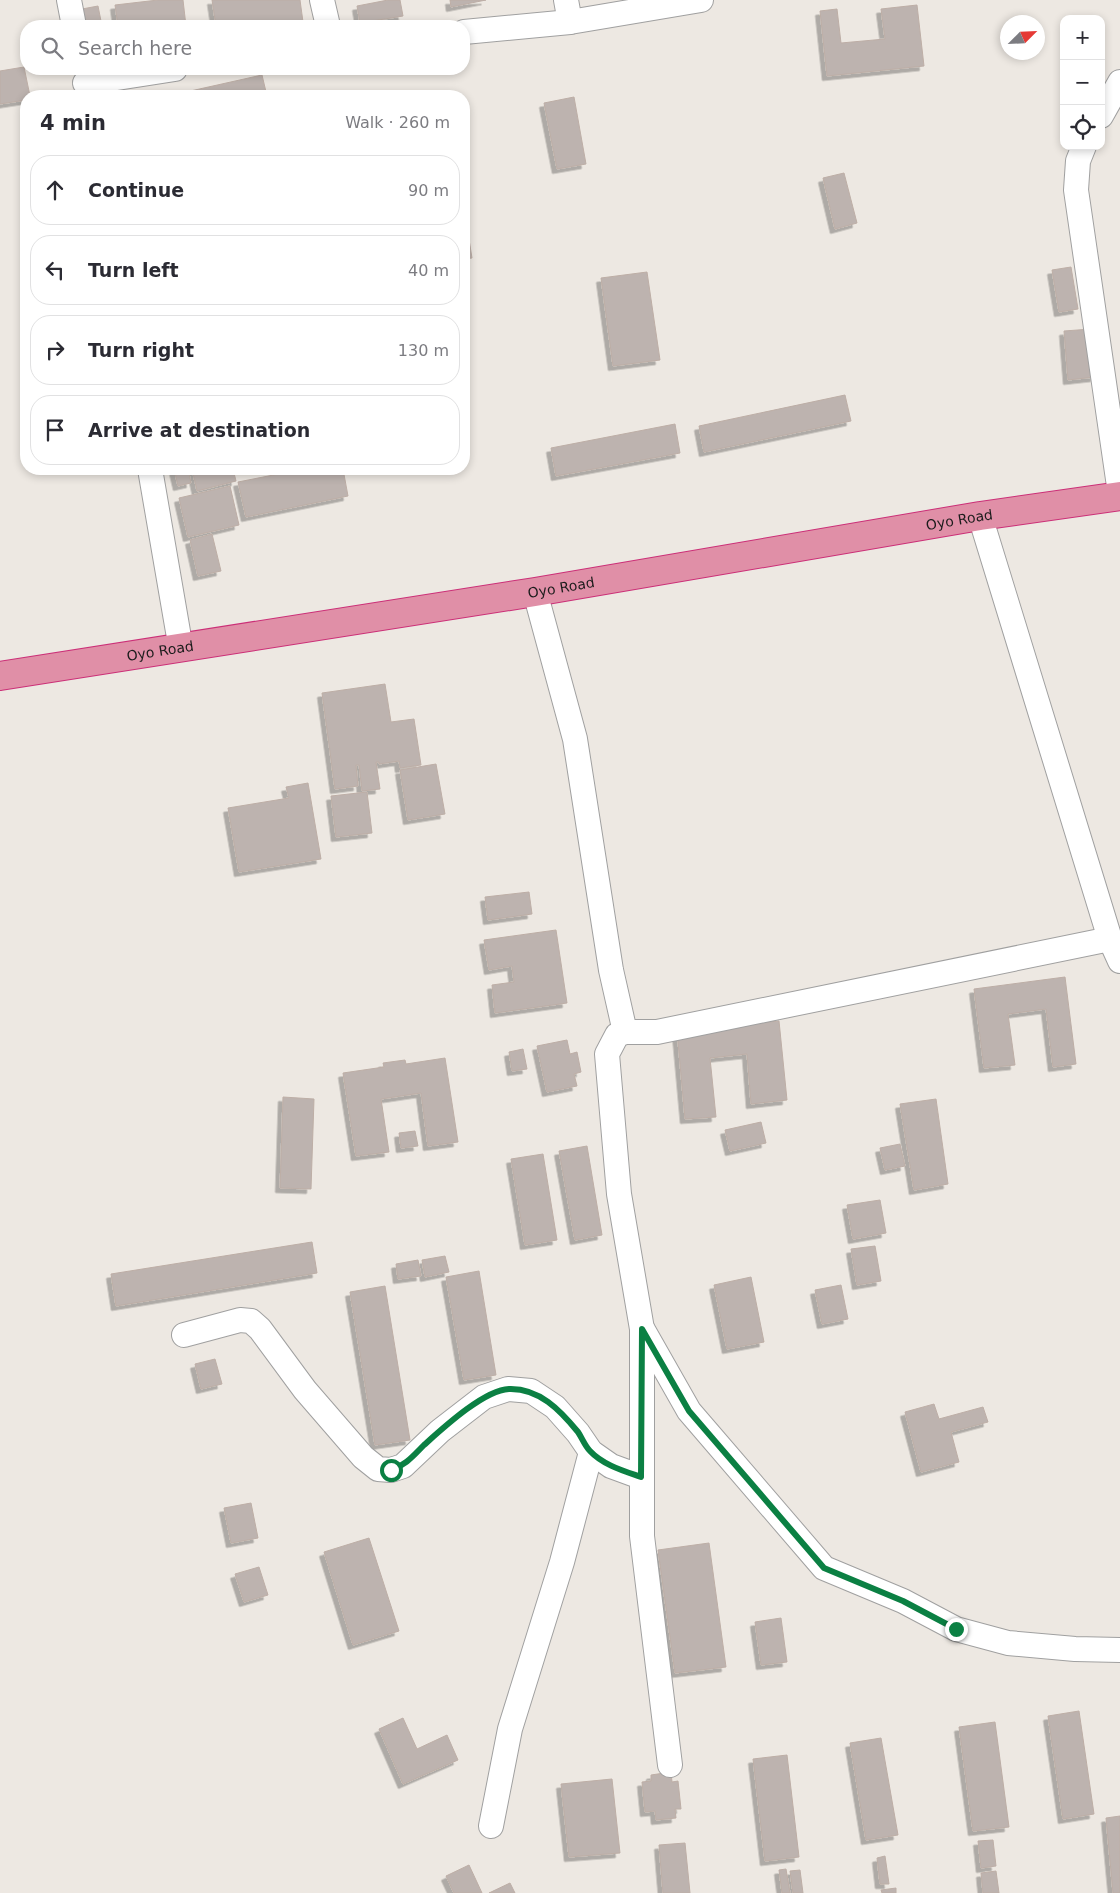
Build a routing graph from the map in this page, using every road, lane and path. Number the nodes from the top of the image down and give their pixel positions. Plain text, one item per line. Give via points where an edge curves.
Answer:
1 (68, 0) edge
2 (322, 0) edge
3 (701, 0) edge
4 (568, 11) edge
5 (73, 20) edge
6 (327, 20) edge
7 (470, 31) edge
8 (136, 75) edge
9 (84, 83) edge
10 (1082, 150) edge
11 (151, 475) edge
12 (1120, 494) edge
13 (980, 516) junction
14 (535, 592) junction
15 (180, 649) junction
16 (0, 676) edge
17 (1110, 939) junction
18 (1120, 961) edge
19 (625, 1032) junction
20 (642, 1329) junction
21 (184, 1335) dead end
22 (591, 1452) junction
23 (641, 1477) junction
24 (1120, 1650) edge
25 (670, 1765) dead end
26 (491, 1826) dead end

1 - 5 street
2 - 6 street
3 - 4 street
4 - 7 street
8 - 9 street
10 - 12 street via 1078,161 1076,190
11 - 15 street
12 - 13 highway, Oyo Road
13 - 14 highway, Oyo Road
13 - 17 street
14 - 15 highway, Oyo Road
14 - 19 street via 575,739 611,970
15 - 16 highway, Oyo Road
17 - 18 street
17 - 19 street via 658,1032
19 - 20 street via 617,1035 607,1054 619,1194
20 - 23 street
20 - 24 street via 689,1411 824,1568 903,1601 956,1629 1008,1643
21 - 22 street via 240,1320 251,1321 305,1390 363,1457 378,1469 391,1470 403,1466 440,1431 484,1397 508,1389 531,1391 555,1407
22 - 23 street via 611,1466
22 - 26 street via 562,1562 510,1729
23 - 25 street via 642,1536

